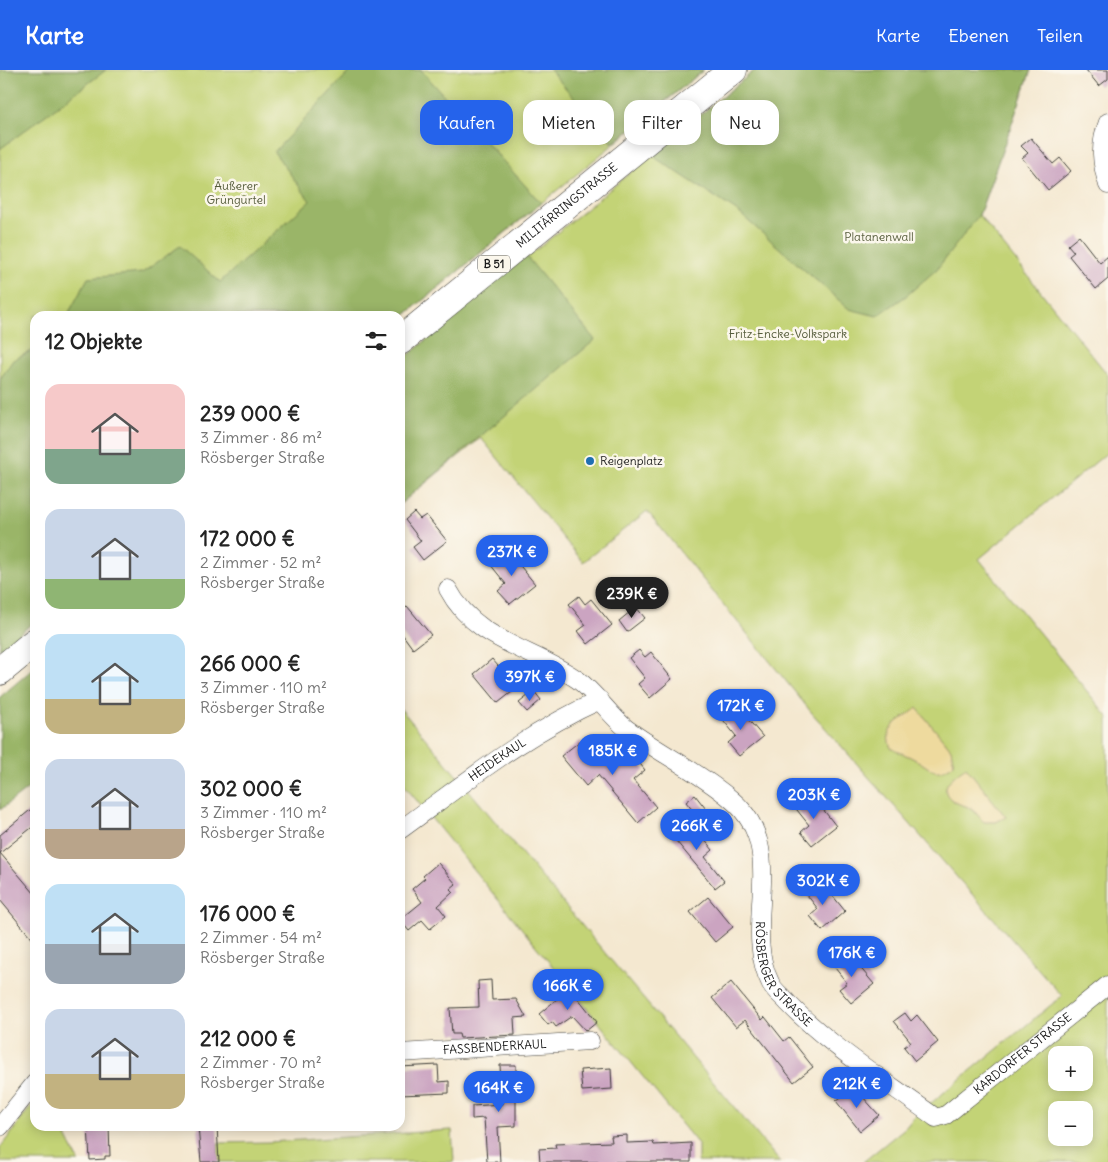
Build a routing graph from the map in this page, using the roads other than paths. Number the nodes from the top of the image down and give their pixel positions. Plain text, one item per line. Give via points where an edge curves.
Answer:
1 (733, 70) edge
2 (1108, 122) edge
3 (1108, 185) edge
4 (405, 337) edge
5 (448, 590) dead end
6 (30, 646) edge
7 (0, 670) edge
8 (600, 700) junction
9 (405, 826) edge
10 (1108, 985) edge
11 (590, 1041) dead end
12 (405, 1053) edge
13 (30, 1090) edge
14 (936, 1118) joint
15 (0, 1127) edge

1 - 4 main road, MILITÄRRINGSTRASSE / B 51
2 - 3 street via 1101,164
5 - 8 street, RÖSBERGER STRASSE via 472,622 578,680
6 - 7 main road
8 - 9 street, HEIDEKAUL via 571,712 521,741
8 - 14 street, RÖSBERGER STRASSE via 626,728 733,800 750,821 759,837 762,856 762,956 771,984 806,1022
10 - 14 street, KARDORFER STRASSE via 946,1115
11 - 12 street, FASSBENDERKAUL
13 - 15 street

